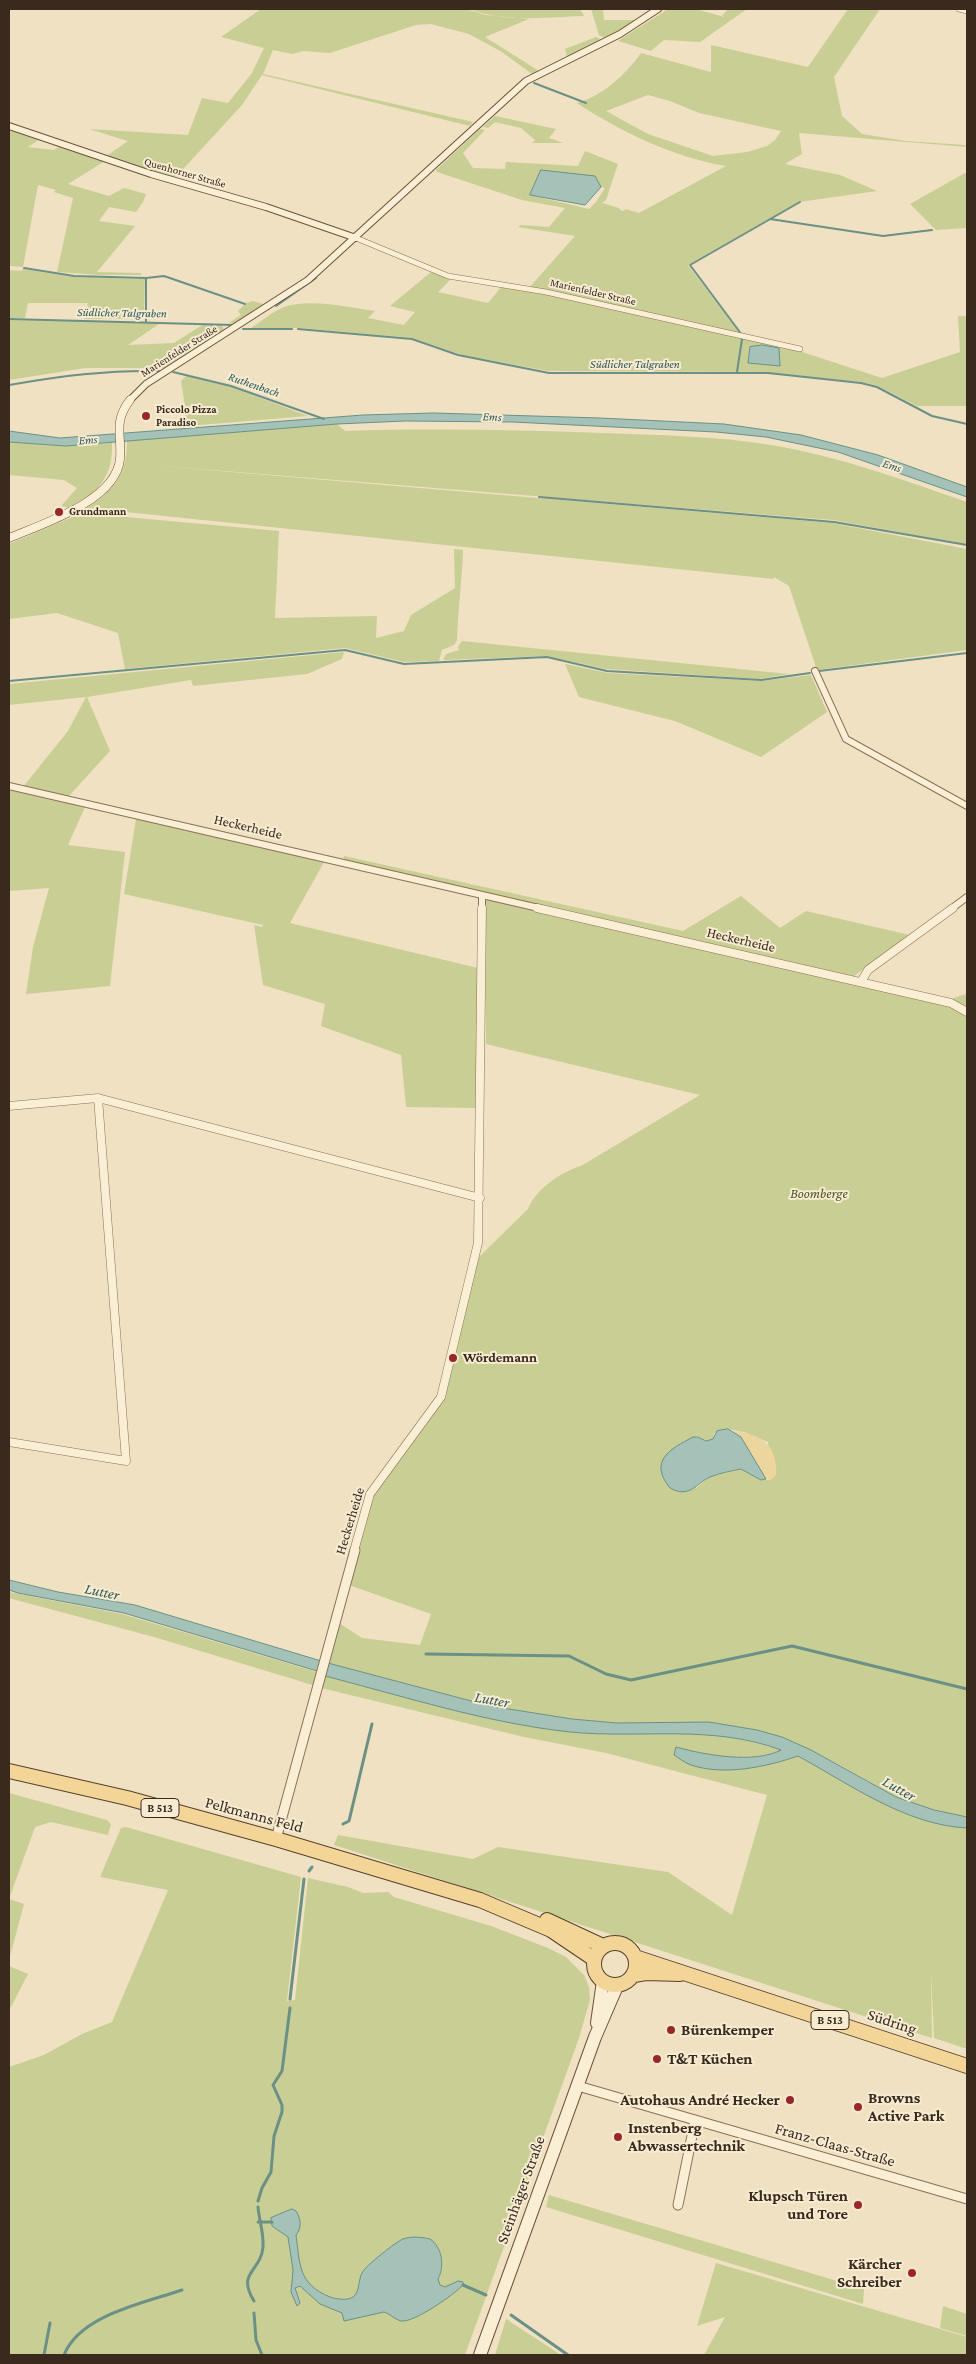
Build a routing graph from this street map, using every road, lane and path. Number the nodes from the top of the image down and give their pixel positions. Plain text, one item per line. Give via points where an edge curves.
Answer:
1 (658, 9) edge
2 (959, 9) edge
3 (967, 11) edge
4 (9, 126) edge
5 (356, 238) junction
6 (800, 349) dead end
7 (9, 538) edge
8 (814, 671) dead end
9 (9, 786) edge
10 (967, 806) edge
11 (482, 896) junction
12 (967, 897) edge
13 (861, 982) junction
14 (967, 1012) edge
15 (98, 1098) junction
16 (9, 1106) edge
17 (480, 1198) junction
18 (9, 1442) edge
19 (9, 1770) edge
20 (276, 1839) junction
21 (487, 1903) junction
22 (603, 1946) junction
23 (635, 1957) junction
24 (594, 1958) junction
25 (634, 1975) junction
26 (692, 1975) junction
27 (603, 1981) junction
28 (617, 1986) junction
29 (595, 2037) junction
30 (967, 2066) edge
31 (578, 2086) junction
32 (695, 2121) junction
33 (967, 2199) edge
34 (678, 2206) dead end
35 (480, 2355) edge

1 - 5 main road, Marienfelder Straße via 620,34 526,81
2 - 3 street
4 - 5 main road, Quenhorner Straße via 151,174 266,206
5 - 6 street, Marienfelder Straße via 448,276 546,292
5 - 7 main road, Marienfelder Straße via 299,288 146,384 122,412 117,469 109,482 70,511
8 - 10 street via 846,739
9 - 11 street, Heckerheide
11 - 13 street, Heckerheide
11 - 17 street, Heckerheide
12 - 13 street via 868,970
13 - 14 street via 951,1004
15 - 16 street
15 - 17 street
15 - 18 street via 126,1461
17 - 20 street, Heckerheide via 478,1243 441,1397 370,1494
19 - 20 main road, Pelkmanns Feld / B 513
20 - 21 main road, Pelkmanns Feld / B 513
21 - 22 main road, Pelkmanns Feld / B 513 via 536,1916
21 - 24 main road, Pelkmanns Feld / B 513 via 551,1930
22 - 23 main road via 621,1944
22 - 24 main road
23 - 25 main road
23 - 26 main road, Südring / B 513
24 - 27 main road via 597,1975
25 - 26 main road, Südring / B 513
25 - 28 main road
26 - 30 main road, Südring / B 513
27 - 28 main road
27 - 29 main road, Steinhäger Straße
28 - 29 main road, Steinhäger Straße
29 - 31 main road, Steinhäger Straße
31 - 32 street, Franz-Claas-Straße
31 - 35 main road, Steinhäger Straße
32 - 33 street, Franz-Claas-Straße
32 - 34 street

